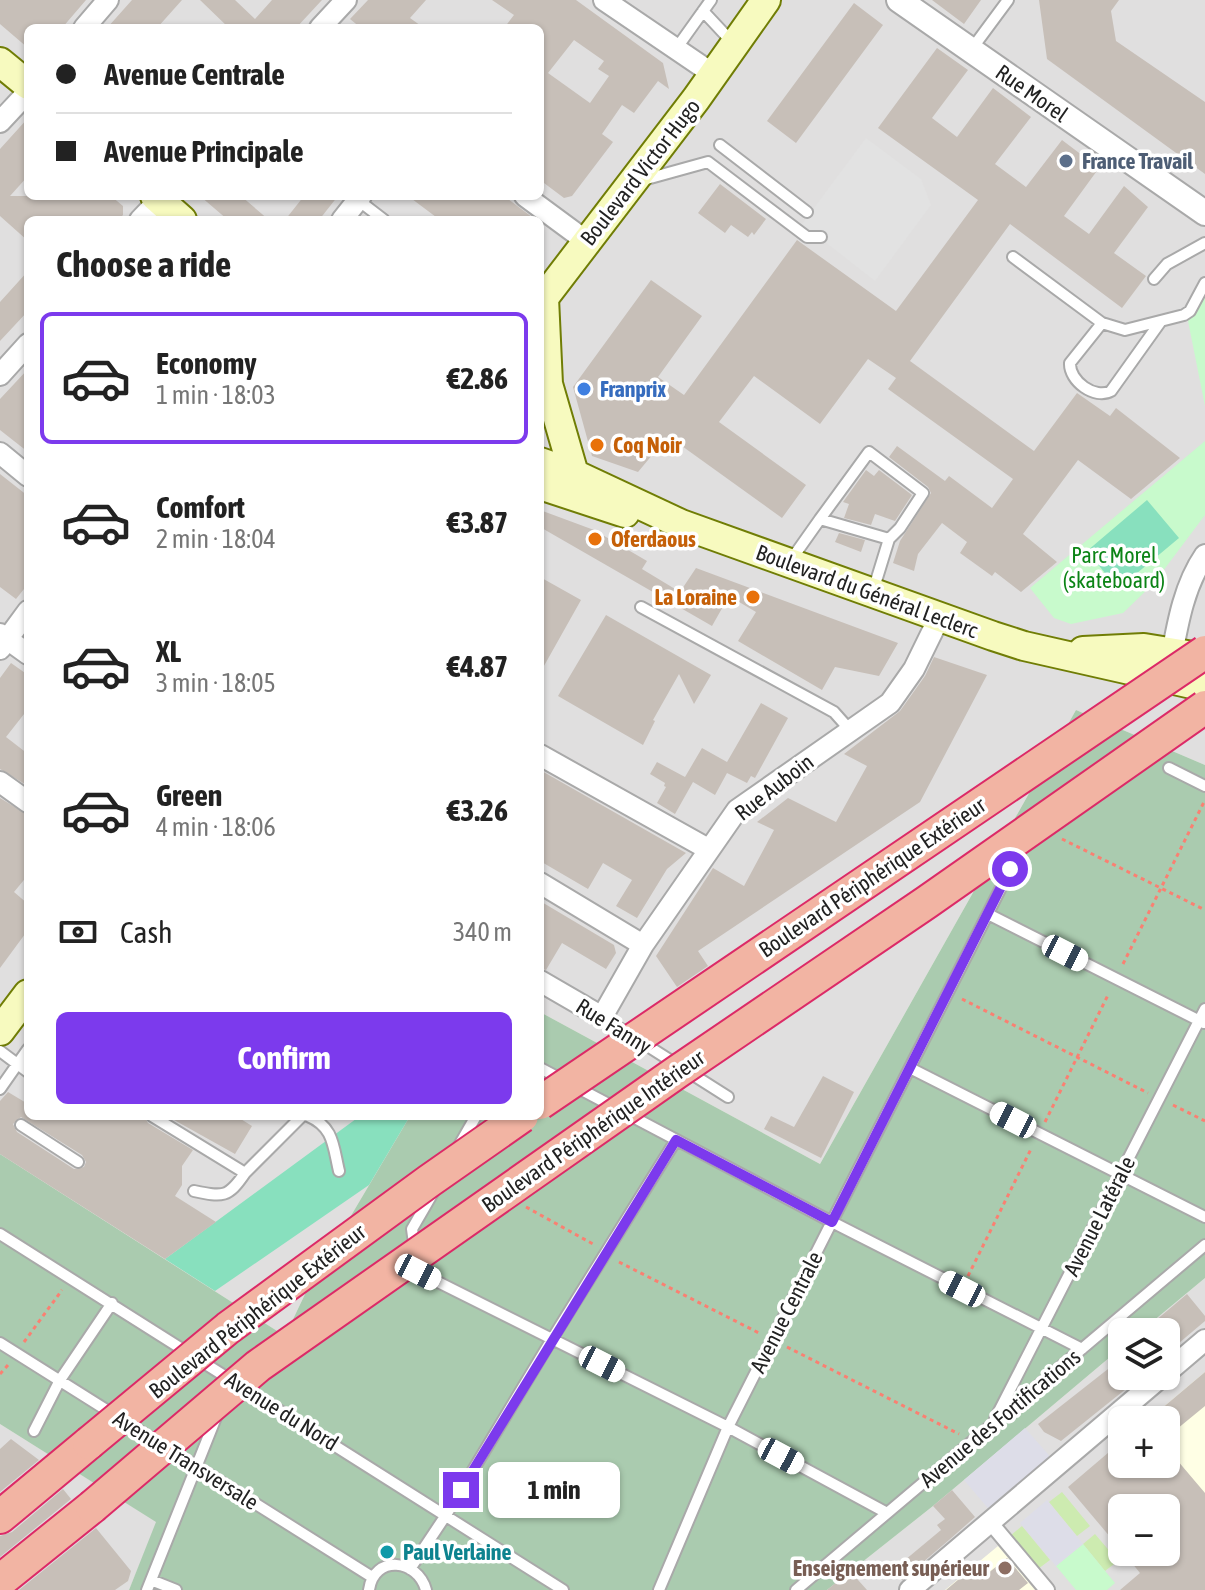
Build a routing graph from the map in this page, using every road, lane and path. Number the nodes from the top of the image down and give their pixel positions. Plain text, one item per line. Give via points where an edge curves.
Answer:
1 (108, 0) edge
2 (346, 0) edge
3 (604, 0) edge
4 (711, 0) edge
5 (766, 0) edge
6 (899, 0) edge
7 (1008, 0) edge
8 (703, 11) junction
9 (87, 24) edge
10 (324, 24) edge
11 (735, 44) junction
12 (676, 49) junction
13 (971, 50) junction
14 (0, 62) edge
15 (713, 74) junction
16 (24, 82) edge
17 (24, 96) edge
18 (0, 122) edge
19 (720, 145) dead end
20 (629, 184) junction
21 (357, 200) edge
22 (361, 200) edge
23 (530, 200) edge
24 (154, 203) edge
25 (807, 212) dead end
26 (1205, 213) edge
27 (175, 216) edge
28 (345, 216) edge
29 (379, 216) edge
30 (821, 237) dead end
31 (586, 241) junction
32 (1205, 243) edge
33 (1013, 257) dead end
34 (1154, 279) dead end
35 (1205, 283) edge
36 (544, 298) edge
37 (1161, 321) junction
38 (1102, 323) junction
39 (544, 329) edge
40 (24, 348) edge
41 (0, 375) edge
42 (0, 453) edge
43 (544, 463) edge
44 (24, 473) edge
45 (574, 474) junction
46 (544, 486) edge
47 (820, 519) junction
48 (681, 524) junction
49 (889, 539) junction
50 (1205, 555) edge
51 (789, 563) junction
52 (872, 593) junction
53 (641, 607) dead end
54 (24, 616) edge
55 (939, 618) junction
56 (2, 641) edge
57 (24, 652) edge
58 (1055, 652) junction
59 (1173, 652) junction
60 (1205, 655) edge
61 (1168, 680) junction
62 (1205, 687) edge
63 (1205, 707) edge
64 (850, 730) junction
65 (544, 757) edge
66 (1169, 768) dead end
67 (0, 782) edge
68 (1205, 786) edge
69 (24, 799) edge
70 (1205, 800) edge
71 (1033, 824) joint
72 (708, 849) junction
73 (544, 885) edge
74 (1161, 888) junction
75 (1205, 910) edge
76 (988, 914) junction
77 (643, 945) junction
78 (1116, 979) junction
79 (544, 983) edge
80 (948, 992) junction
81 (24, 1000) edge
82 (1205, 1009) edge
83 (602, 1017) junction
84 (1202, 1022) edge
85 (1, 1032) edge
86 (24, 1054) edge
87 (1077, 1057) junction
88 (17, 1064) junction
89 (910, 1068) junction
90 (24, 1069) edge
91 (544, 1070) edge
92 (0, 1089) edge
93 (728, 1097) dead end
94 (1159, 1098) junction
95 (544, 1100) edge
96 (159, 1120) edge
97 (298, 1120) edge
98 (318, 1120) edge
99 (474, 1120) edge
100 (516, 1120) edge
101 (1205, 1121) edge
102 (21, 1125) dead end
103 (1039, 1133) junction
104 (676, 1140) junction
105 (78, 1162) dead end
106 (339, 1171) dead end
107 (245, 1173) junction
108 (1120, 1174) junction
109 (194, 1191) dead end
110 (515, 1201) dead end
111 (1205, 1217) edge
112 (832, 1222) junction
113 (0, 1234) edge
114 (1205, 1245) edge
115 (607, 1252) junction
116 (72, 1277) junction
117 (962, 1289) junction
118 (112, 1303) junction
119 (1041, 1329) junction
120 (552, 1339) junction
121 (772, 1339) junction
122 (1205, 1340) edge
123 (0, 1343) edge
124 (1082, 1349) junction
125 (17, 1353) junction
126 (1180, 1361) edge
127 (224, 1374) junction
128 (60, 1380) junction
129 (1145, 1390) edge
130 (993, 1424) junction
131 (728, 1427) junction
132 (34, 1431) dead end
133 (973, 1441) junction
134 (89, 1443) junction
135 (196, 1467) junction
136 (0, 1493) edge
137 (92, 1507) junction
138 (887, 1513) junction
139 (446, 1515) junction
140 (0, 1517) edge
141 (990, 1522) junction
142 (410, 1569) junction
143 (372, 1577) junction
144 (0, 1581) edge
145 (149, 1585) edge
146 (12, 1590) edge
147 (176, 1590) edge
148 (369, 1590) edge
149 (426, 1590) edge
150 (563, 1590) edge
151 (659, 1590) edge
152 (796, 1590) edge
153 (910, 1590) edge
154 (1047, 1590) edge

1 - 9 street
2 - 10 street
3 - 12 street
4 - 8 lane
5 - 11 main road, Boulevard Victor Hugo
6 - 13 street, Rue Morel
7 - 13 lane
8 - 11 lane
8 - 12 lane
11 - 15 main road, Boulevard Victor Hugo
12 - 15 street
13 - 26 street, Rue Morel
14 - 16 main road
15 - 20 main road, Boulevard Victor Hugo
17 - 18 street
19 - 25 lane
20 - 30 lane via 708,162 807,237
20 - 31 main road, Boulevard Victor Hugo
21 - 28 street
22 - 29 lane
23 - 31 street
24 - 27 main road
31 - 36 main road, Boulevard Victor Hugo
32 - 34 lane via 1167,264
33 - 38 lane
35 - 37 lane via 1190,311
37 - 38 lane via 1125,330
37 - 38 lane via 1104,395 1070,371 1070,363
39 - 45 main road, Boulevard Victor Hugo via 548,384
40 - 41 street
42 - 44 street
43 - 45 main road, Boulevard du Général Leclerc
45 - 48 main road, Boulevard du Général Leclerc
46 - 48 main road, Boulevard du Général Leclerc via 612,510
47 - 49 lane
47 - 49 lane via 869,452 923,493
47 - 51 lane
48 - 51 main road, Boulevard du Général Leclerc
49 - 52 lane
50 - 59 street via 1184,600
51 - 52 main road, Boulevard du Général Leclerc
52 - 55 main road, Boulevard du Général Leclerc
53 - 64 lane via 834,712
54 - 56 street
55 - 58 main road, Boulevard du Général Leclerc
55 - 64 street, Rue Auboin via 890,703
56 - 57 street
58 - 59 main road
58 - 61 main road
59 - 60 main road
59 - 61 street
60 - 95 highway, Boulevard Périphérique Extérieur, bridge
61 - 62 main road
63 - 137 highway, Boulevard Périphérique Intérieur, bridge via 258,1366
64 - 72 street, Rue Auboin via 737,810
65 - 72 street
66 - 68 lane
67 - 69 street
70 - 74 path
71 - 74 path
71 - 76 lane, Avenue Centrale
72 - 77 street, Rue Auboin
73 - 77 street
74 - 75 path
74 - 78 path
76 - 78 lane
76 - 80 lane, Avenue Centrale
77 - 83 street, Rue Auboin
78 - 84 lane
78 - 87 path
79 - 83 street, Rue Fanny
80 - 87 path
80 - 89 lane, Avenue Centrale
81 - 85 main road
82 - 84 lane, Avenue Latérale
83 - 93 lane, Rue Fanny
84 - 94 lane, Avenue Latérale
85 - 88 lane
86 - 88 lane
87 - 94 path
87 - 103 path
88 - 90 lane
88 - 92 lane
89 - 103 lane
89 - 112 lane, Avenue Centrale
91 - 104 lane
94 - 101 path
94 - 108 lane, Avenue Latérale
96 - 107 lane
97 - 107 lane
98 - 106 lane via 330,1134
99 - 120 lane via 412,1229 418,1272
100 - 134 highway, Boulevard Périphérique Extérieur, bridge via 228,1328
102 - 105 lane
103 - 108 lane
103 - 117 path
104 - 112 lane
104 - 115 lane
107 - 109 lane via 234,1190 220,1196
108 - 111 lane
108 - 119 lane, Avenue Latérale
110 - 115 path
112 - 117 lane
112 - 121 lane, Avenue Centrale
113 - 116 lane, Avenue du Nord
114 - 124 lane, Avenue des Fortifications
115 - 120 lane
115 - 121 path
116 - 118 lane, Avenue du Nord
116 - 125 path
117 - 119 lane
118 - 127 lane, Avenue du Nord
118 - 128 lane
119 - 124 lane
119 - 130 lane, Avenue Latérale
120 - 131 lane
120 - 139 lane
121 - 131 lane, Avenue Centrale
121 - 133 path
122 - 126 street
123 - 125 lane, Avenue Transversale
124 - 130 lane, Avenue des Fortifications
125 - 128 lane, Avenue Transversale
127 - 135 lane via 223,1401
127 - 139 lane, Avenue du Nord
128 - 132 lane
128 - 135 lane, Avenue Transversale
129 - 141 street
130 - 133 lane, Avenue des Fortifications
131 - 138 lane
131 - 151 lane, Avenue Centrale
133 - 138 lane, Avenue des Fortifications
134 - 136 highway
134 - 140 highway, Boulevard Périphérique Extérieur
135 - 143 lane, Avenue Transversale
135 - 145 lane
137 - 144 highway, Boulevard Périphérique Intérieur
137 - 146 highway
138 - 152 lane, Avenue des Fortifications
139 - 142 lane
139 - 150 lane, Avenue du Nord
141 - 153 street
141 - 154 street
142 - 143 lane via 388,1565
142 - 149 lane
143 - 148 lane
145 - 147 lane

